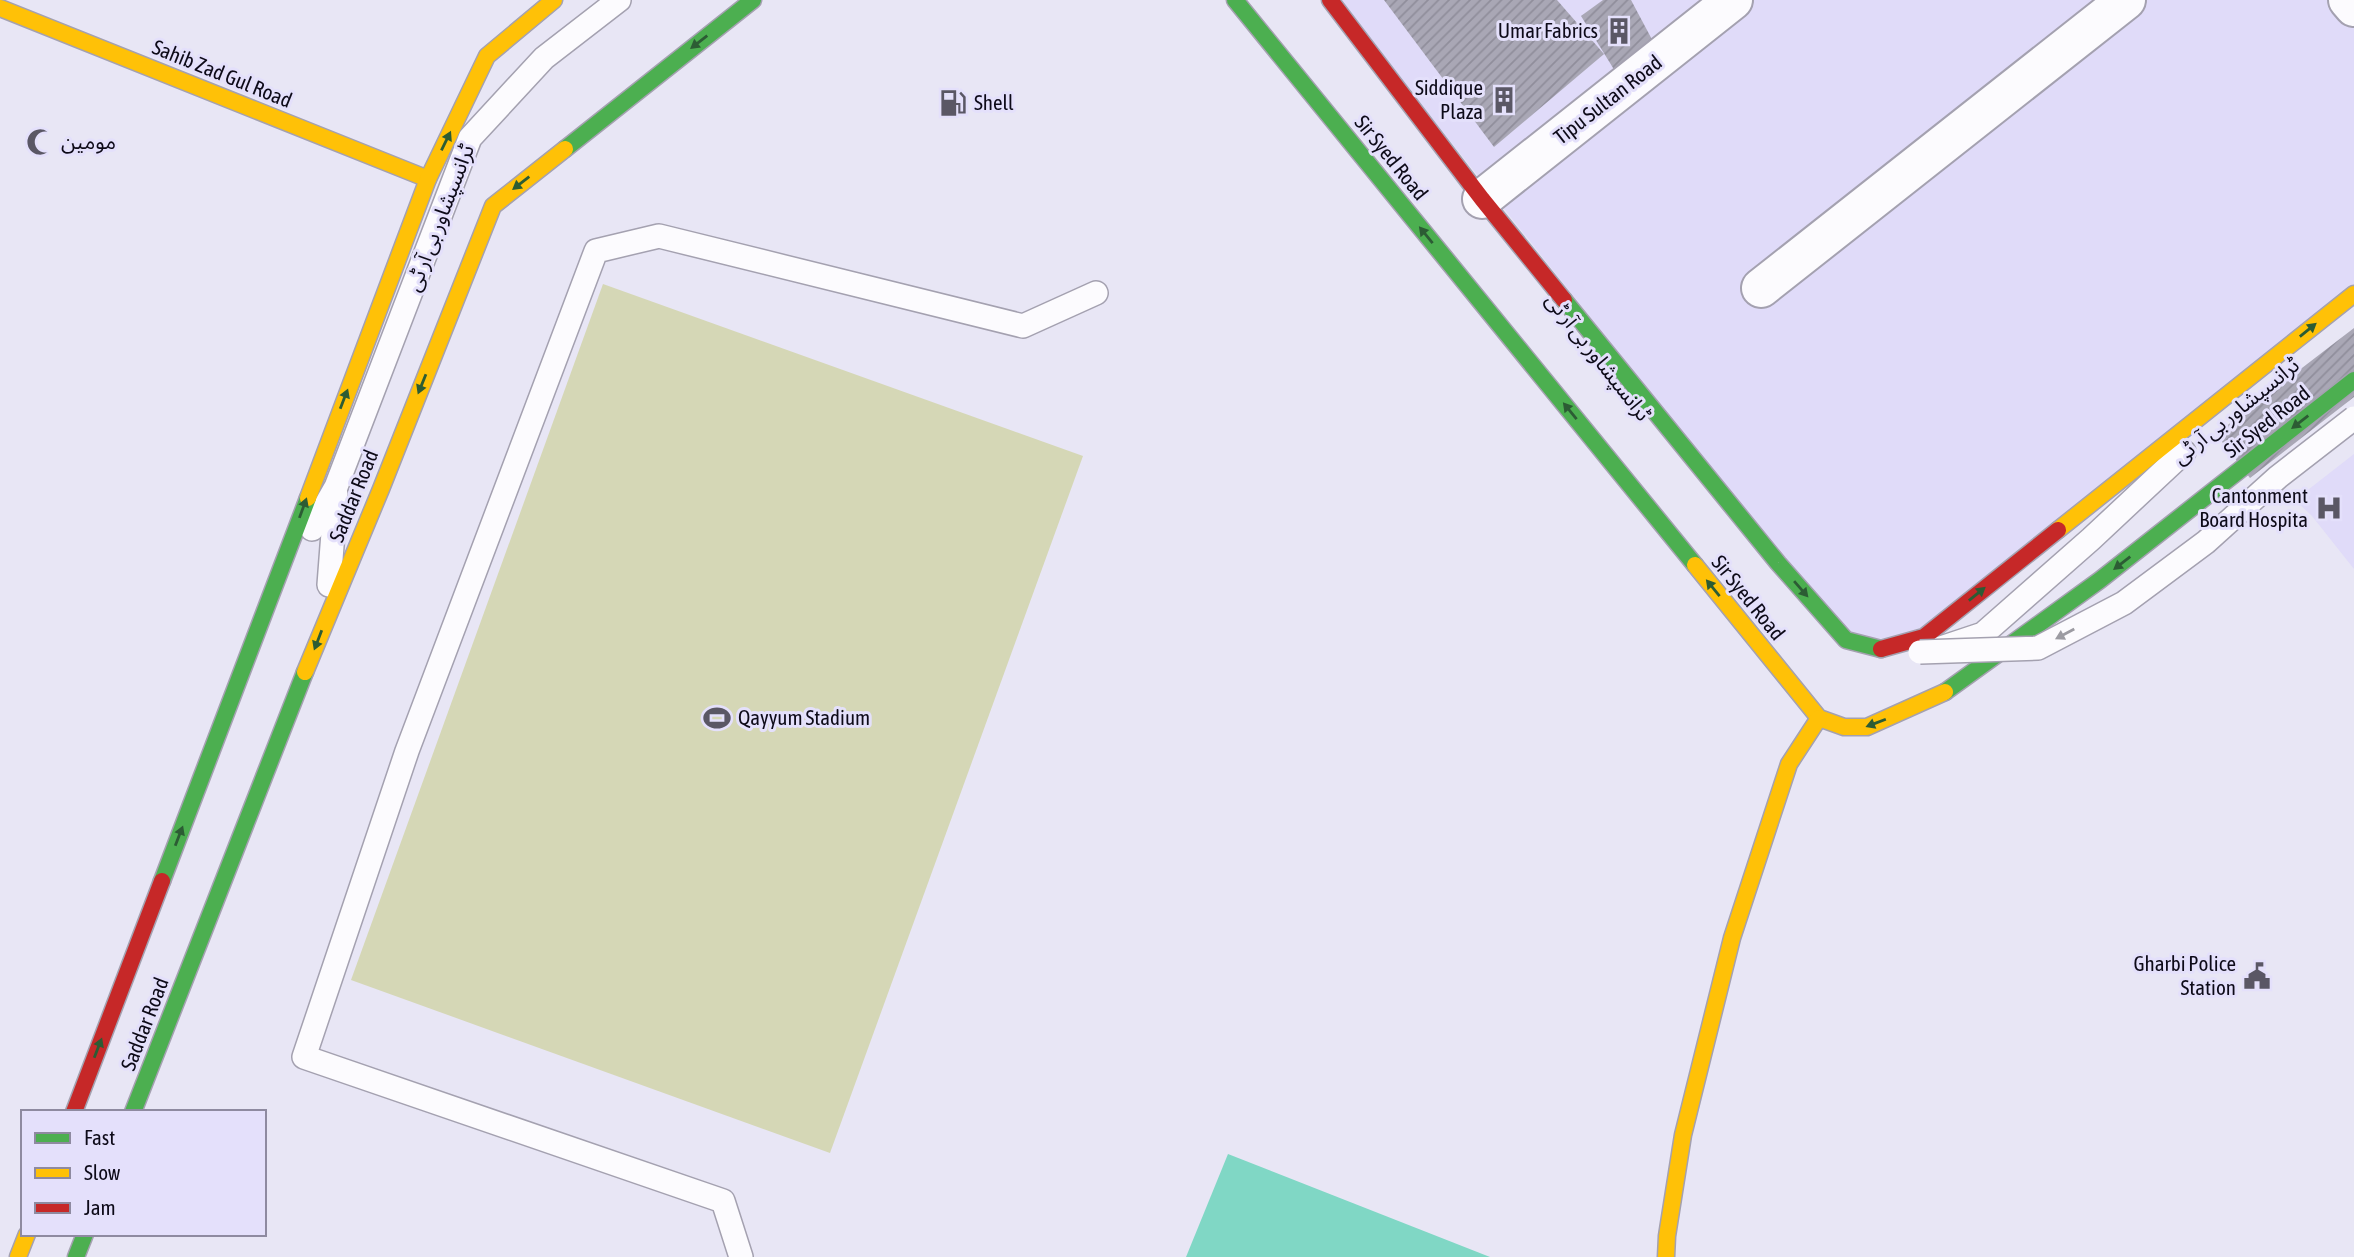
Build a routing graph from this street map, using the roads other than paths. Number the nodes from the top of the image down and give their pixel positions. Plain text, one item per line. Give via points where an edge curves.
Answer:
1 (554, 0) edge
2 (619, 0) edge
3 (753, 0) edge
4 (1235, 0) edge
5 (1314, 0) edge
6 (1330, 0) edge
7 (1733, 0) edge
8 (2126, 0) edge
9 (2348, 0) edge
10 (2354, 7) edge
11 (0, 8) edge
12 (428, 179) junction
13 (1482, 199) junction
14 (1761, 288) dead end
15 (1096, 293) dead end
16 (2354, 294) edge
17 (2354, 317) edge
18 (2354, 380) edge
19 (2354, 418) edge
20 (336, 487) junction
21 (267, 607) junction
22 (327, 616) junction
23 (1920, 652) junction
24 (1819, 718) junction
25 (75, 1110) edge
26 (134, 1110) edge
27 (26, 1236) edge
28 (84, 1236) edge
29 (18, 1257) edge
30 (76, 1257) edge
31 (741, 1257) edge
32 (1666, 1257) edge

12 -> 1 main road, Saddar Road via 487,56
2 - 20 lane, ٹرانسپشاور بی آر ٹی via 544,58 470,138
3 -> 22 main road, Saddar Road via 493,206
24 -> 4 main road, Sir Syed Road
5 - 23 lane, ٹرانسپشاور بی آر ٹی via 1797,608 1820,631 1862,649
6 - 13 main road
7 - 13 street, Tipu Sultan Road
8 - 14 street
9 - 10 street
11 - 12 main road, Sahib Zad Gul Road
21 -> 12 main road, Saddar Road
13 -> 16 main road via 1846,640 1883,649 1924,637
15 - 31 lane via 1023,326 659,236 596,251 407,751 304,1057 723,1201
17 - 23 lane, ٹرانسپشاور بی آر ٹی, bridge via 2174,460 1983,634
18 -> 24 main road, Sir Syed Road via 2099,580 1939,696 1867,727
19 -> 23 lane, ٹرانسپشاور بی آر ٹی, bridge via 2278,477 2206,542 2124,603 2038,648
20 - 21 lane, ٹرانسپشاور بی آر ٹی
20 - 22 lane, ٹرانسپشاور بی آر ٹی
25 -> 21 main road, Saddar Road
22 -> 26 main road, Saddar Road
24 - 32 main road via 1789,764 1732,938 1683,1135
27 - 29 main road
28 - 30 main road

